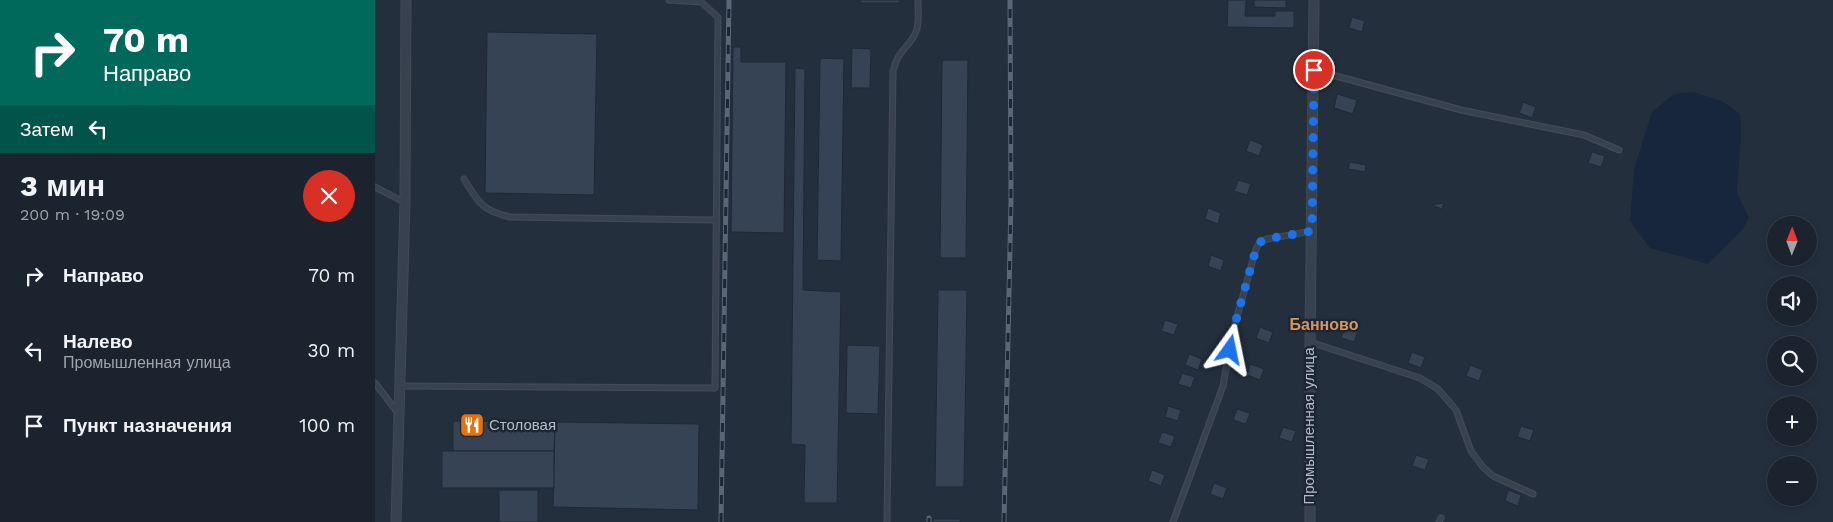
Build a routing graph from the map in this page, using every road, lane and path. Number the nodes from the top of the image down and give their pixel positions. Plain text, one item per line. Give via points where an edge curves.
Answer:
1 (406, 0) edge
2 (671, 0) edge
3 (918, 0) edge
4 (1314, 0) edge
5 (1314, 70) junction
6 (1619, 150) dead end
7 (464, 179) dead end
8 (375, 187) edge
9 (405, 202) junction
10 (716, 220) junction
11 (1312, 231) junction
12 (1310, 342) junction
13 (375, 382) edge
14 (399, 386) junction
15 (399, 414) junction
16 (1533, 494) dead end
17 (396, 522) edge
18 (887, 522) edge
19 (1173, 522) edge
20 (1310, 522) edge

1 - 9 street
2 - 10 lane via 701,2 718,17
3 - 18 lane via 918,25 914,36 897,57 893,71
4 - 5 street, Промышленная улица
5 - 6 lane via 1461,110 1583,135
5 - 11 street, Промышленная улица
7 - 10 lane via 479,203 492,213 510,217
8 - 9 lane
9 - 14 street
10 - 14 lane via 715,388
11 - 12 street, Промышленная улица
11 - 19 lane via 1267,239 1256,249 1233,331 1223,386
12 - 16 lane via 1420,378 1438,389 1456,410 1471,451 1483,467 1493,476
12 - 20 street, Промышленная улица
13 - 15 lane
14 - 15 street
15 - 17 street

